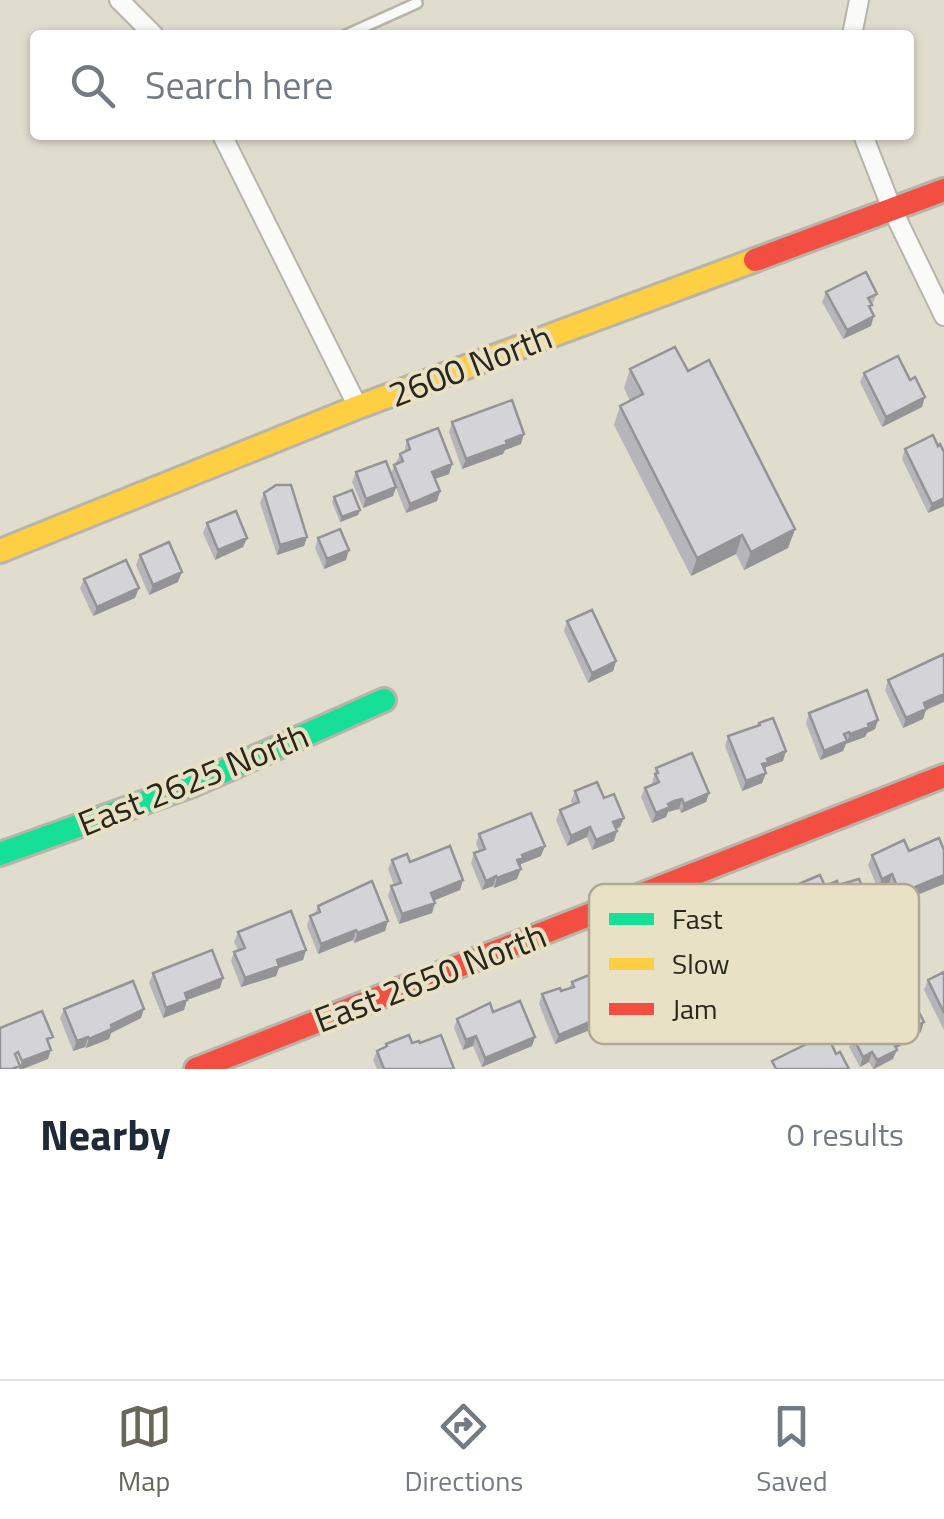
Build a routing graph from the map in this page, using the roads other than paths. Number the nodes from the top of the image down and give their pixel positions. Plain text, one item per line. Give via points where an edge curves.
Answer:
1 (119, 0) edge
2 (858, 0) edge
3 (417, 3) dead end
4 (149, 30) edge
5 (357, 30) edge
6 (853, 30) edge
7 (224, 140) edge
8 (865, 140) edge
9 (944, 190) edge
10 (892, 209) junction
11 (944, 316) edge
12 (358, 407) junction
13 (0, 552) edge
14 (384, 700) dead end
15 (944, 776) edge
16 (0, 854) edge
17 (668, 884) edge
18 (589, 915) edge
19 (196, 1069) edge

1 - 4 street
2 - 6 street
3 - 5 lane
7 - 12 street
8 - 10 street
9 - 10 street, 2600 North
10 - 11 street
10 - 12 street, 2600 North
12 - 13 street, 2600 North
14 - 16 street, East 2625 North via 195,784
15 - 17 street, East 2650 North
18 - 19 street, East 2650 North

